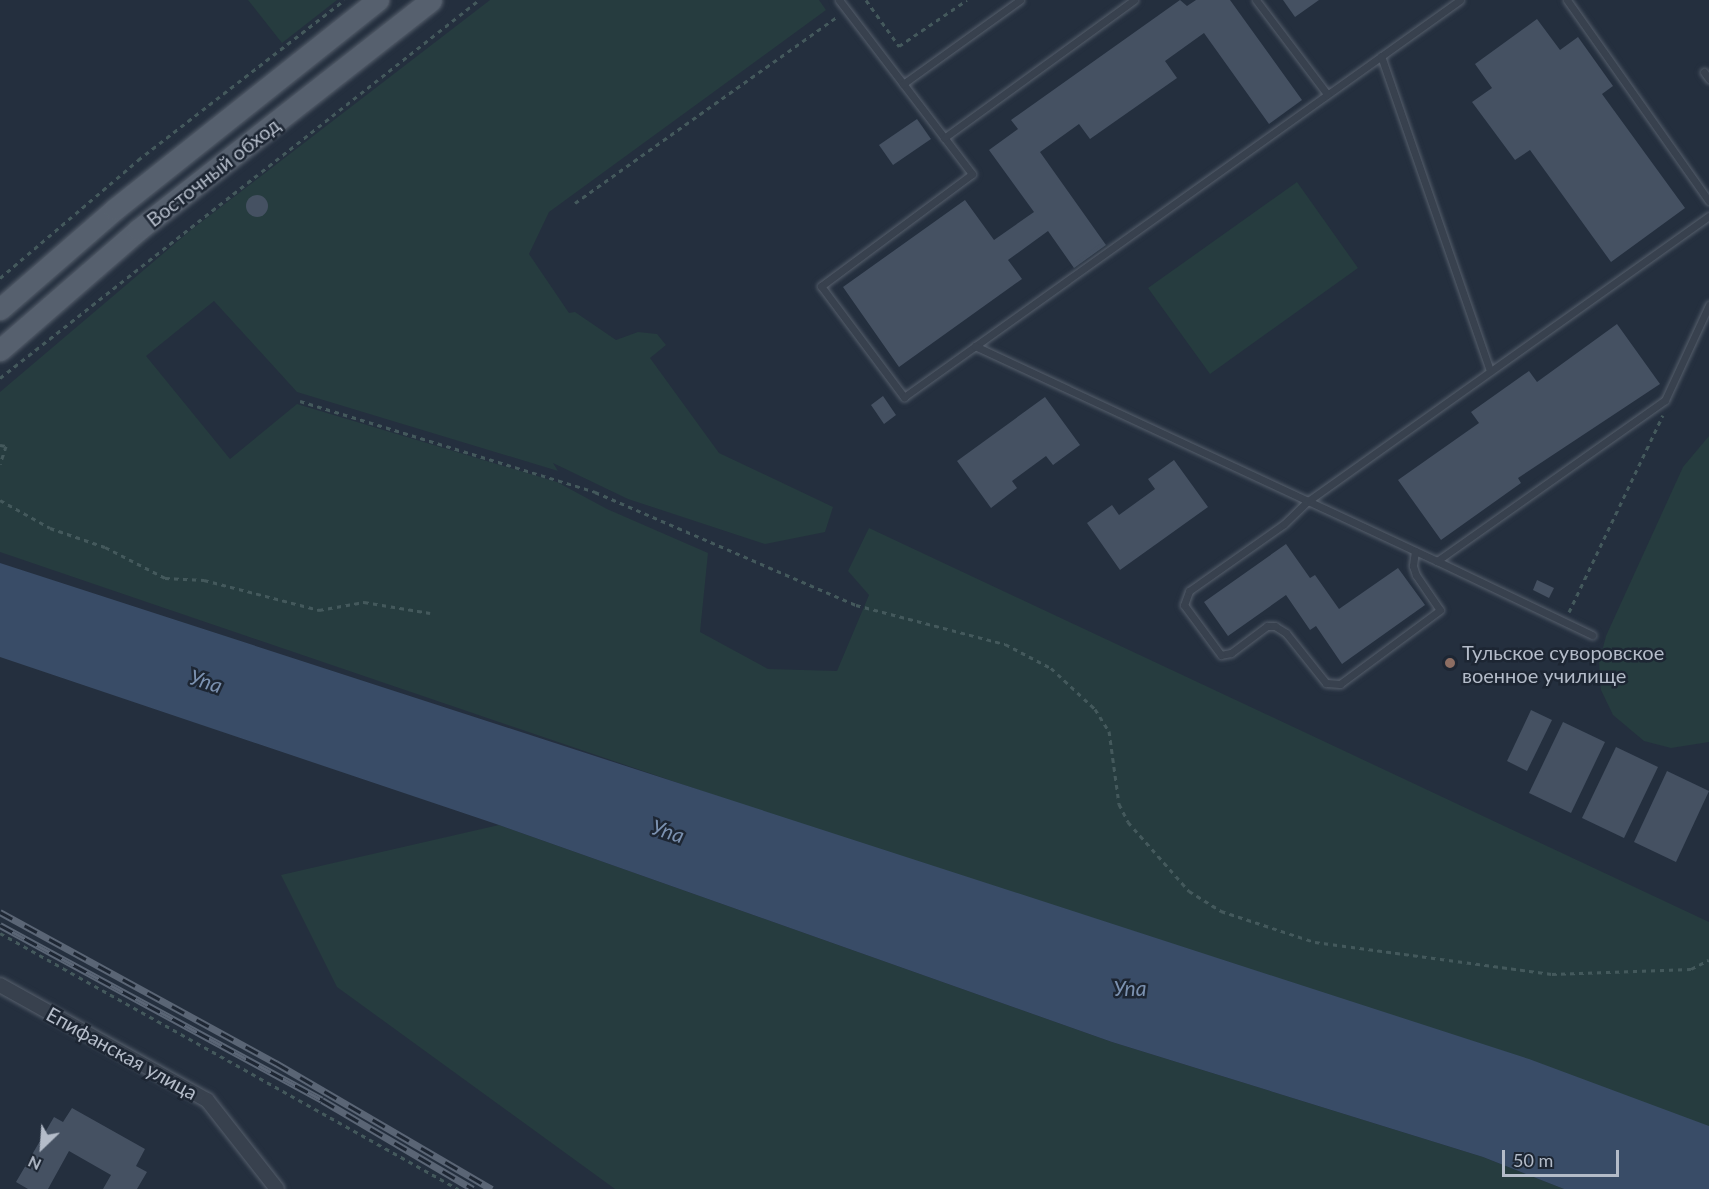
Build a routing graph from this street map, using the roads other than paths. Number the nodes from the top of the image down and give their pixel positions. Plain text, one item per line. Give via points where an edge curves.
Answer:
1 (431, 0) edge
2 (839, 0) edge
3 (1020, 0) edge
4 (1134, 0) edge
5 (1256, 0) edge
6 (1460, 0) edge
7 (1567, 0) edge
8 (375, 2) edge
9 (1381, 56) junction
10 (903, 84) junction
11 (1327, 94) junction
12 (944, 138) junction
13 (1709, 201) edge
14 (1709, 216) edge
15 (1709, 305) edge
16 (0, 309) edge
17 (975, 346) junction
18 (0, 350) edge
19 (1490, 372) junction
20 (1308, 501) junction
21 (1415, 551) junction
22 (1437, 561) junction
23 (1592, 635) dead end
24 (0, 985) edge
25 (277, 1189) edge

1 - 18 main road, Восточный обход via 138,230
2 - 10 lane
3 - 10 lane
4 - 12 lane
5 - 11 lane
6 - 9 lane
7 - 13 lane
8 - 16 main road, Восточный обход via 115,209
9 - 11 lane
9 - 19 lane
10 - 12 lane
11 - 17 lane
12 - 17 lane via 972,174 821,286 904,397
14 - 19 lane
15 - 22 lane via 1665,400
17 - 20 lane
19 - 20 lane
20 - 21 lane
20 - 21 lane via 1183,599 1215,651 1231,653 1267,626 1275,626 1286,633 1326,683 1340,684 1440,610 1416,575
21 - 22 lane
22 - 23 lane
24 - 25 street, Епифанская улица via 207,1100

